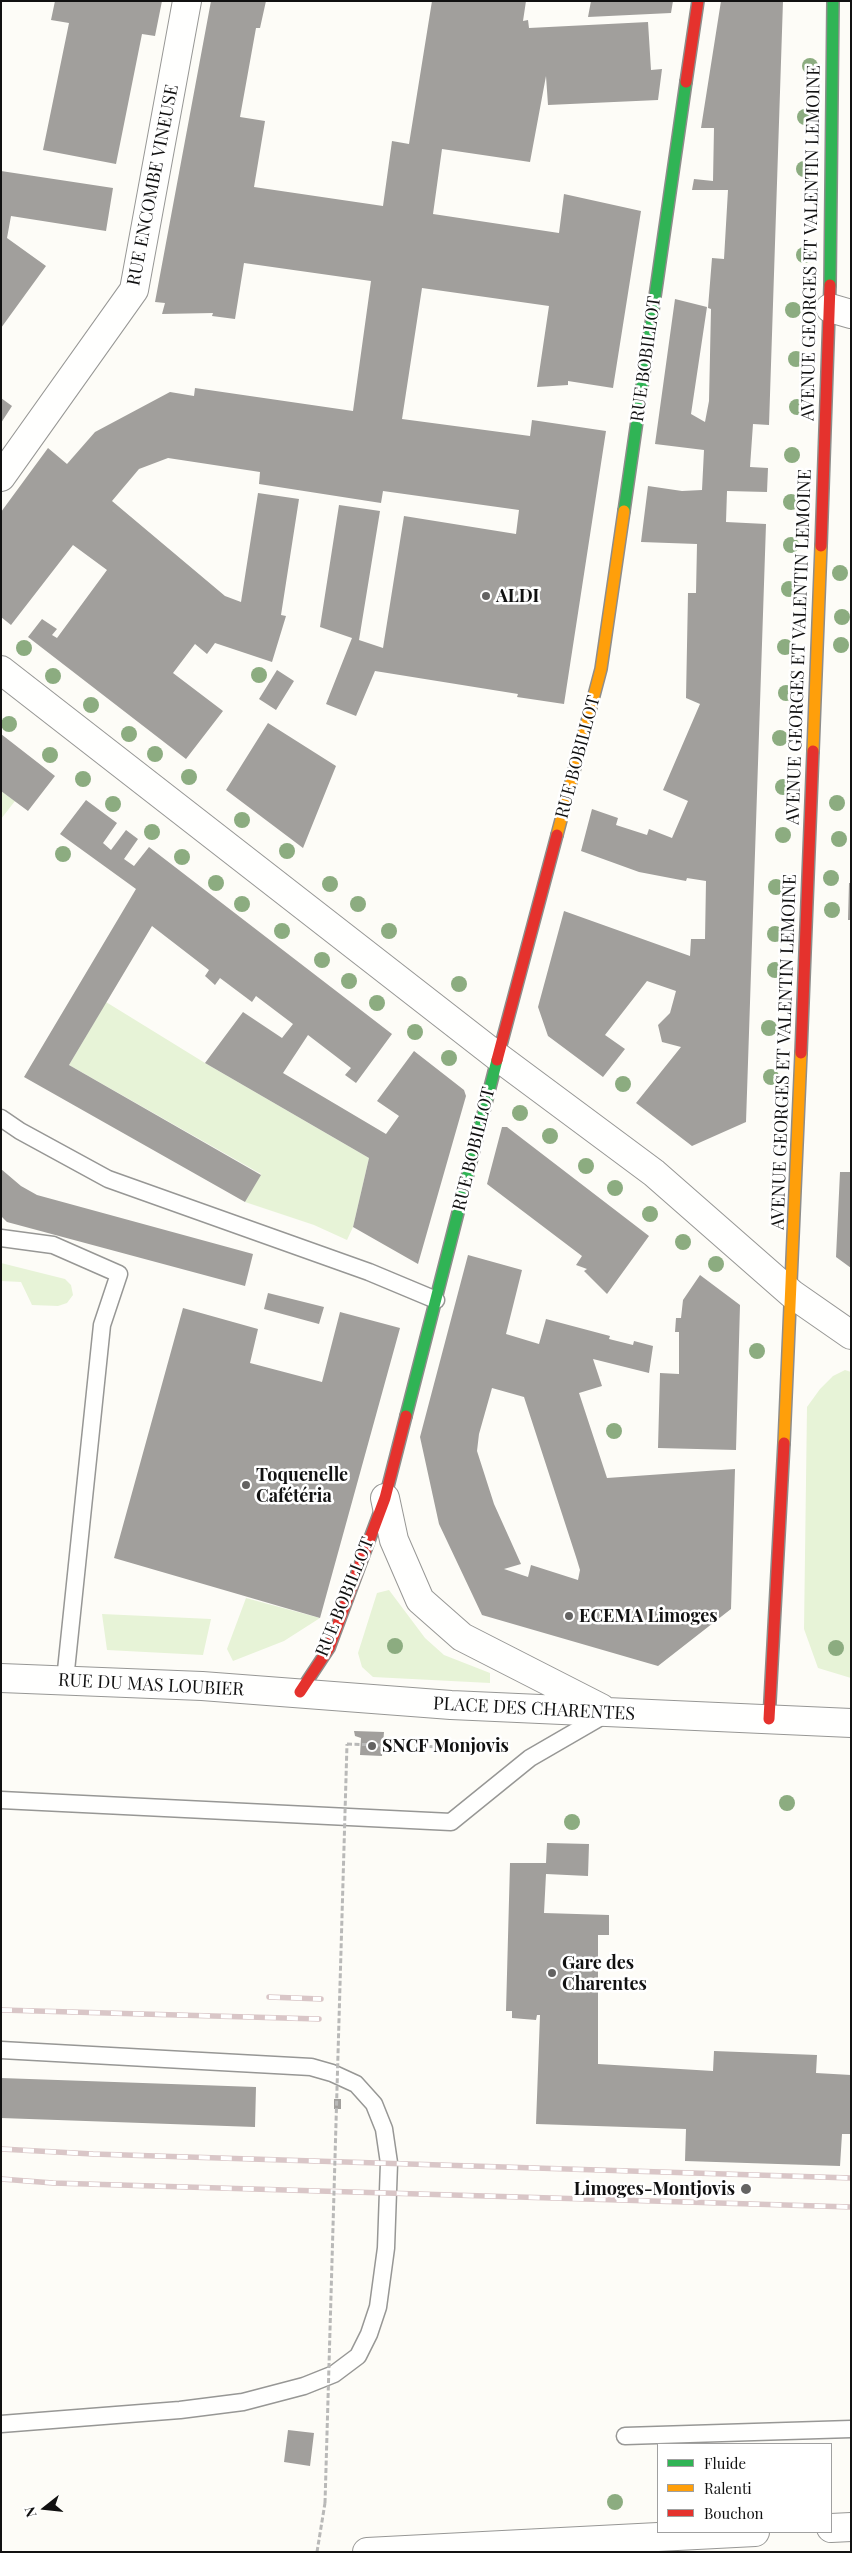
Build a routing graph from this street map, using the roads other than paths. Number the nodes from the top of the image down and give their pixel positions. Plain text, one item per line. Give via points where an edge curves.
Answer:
1 (187, 1) edge
2 (698, 1) edge
3 (832, 1) edge
4 (840, 311) edge
5 (1, 477) edge
6 (1, 670) edge
7 (498, 1057) junction
8 (1, 1118) edge
9 (1, 1238) edge
10 (792, 1294) junction
11 (436, 1300) junction
12 (851, 1335) edge
13 (385, 1498) junction
14 (1, 1678) edge
15 (65, 1680) junction
16 (300, 1692) junction
17 (609, 1712) junction
18 (768, 1719) junction
19 (851, 1723) edge
20 (1, 1800) edge
21 (1, 2050) edge
22 (1, 2424) edge
23 (851, 2430) edge
24 (625, 2436) dead end
25 (851, 2527) edge
26 (832, 2528) edge
27 (746, 2533) edge
28 (632, 2545) edge
29 (367, 2552) edge

1 - 5 street, RUE ENCOMBE VINEUSE via 134,290
2 - 7 street, RUE BOBILLOT via 601,669
3 - 4 street, AVENUE GEORGES ET VALENTIN LEMOINE
4 - 10 street, AVENUE GEORGES ET VALENTIN LEMOINE
6 - 7 street
7 - 10 street via 654,1173
7 - 11 street, RUE BOBILLOT
8 - 11 lane via 108,1179 369,1272
9 - 15 lane via 53,1245 119,1274 102,1325
10 - 12 street
10 - 18 street
11 - 13 street, RUE BOBILLOT
13 - 16 street, RUE BOBILLOT via 329,1648
13 - 17 street, RUE BOBILLOT via 394,1540 420,1600 462,1637
14 - 15 street, RUE DU MAS LOUBIER
15 - 16 street, RUE DU MAS LOUBIER
16 - 17 street, PLACE DES CHARENTES via 451,1705
17 - 18 street, PLACE DES CHARENTES
17 - 20 lane via 530,1758 451,1822
18 - 19 street, PLACE DES CHARENTES
21 - 22 lane via 311,2068 332,2072 356,2084 374,2104 384,2129 389,2163 386,2248 378,2307 370,2334 358,2356 334,2374 304,2386 243,2402
23 - 24 lane
25 - 26 street
27 - 28 street
28 - 29 street

